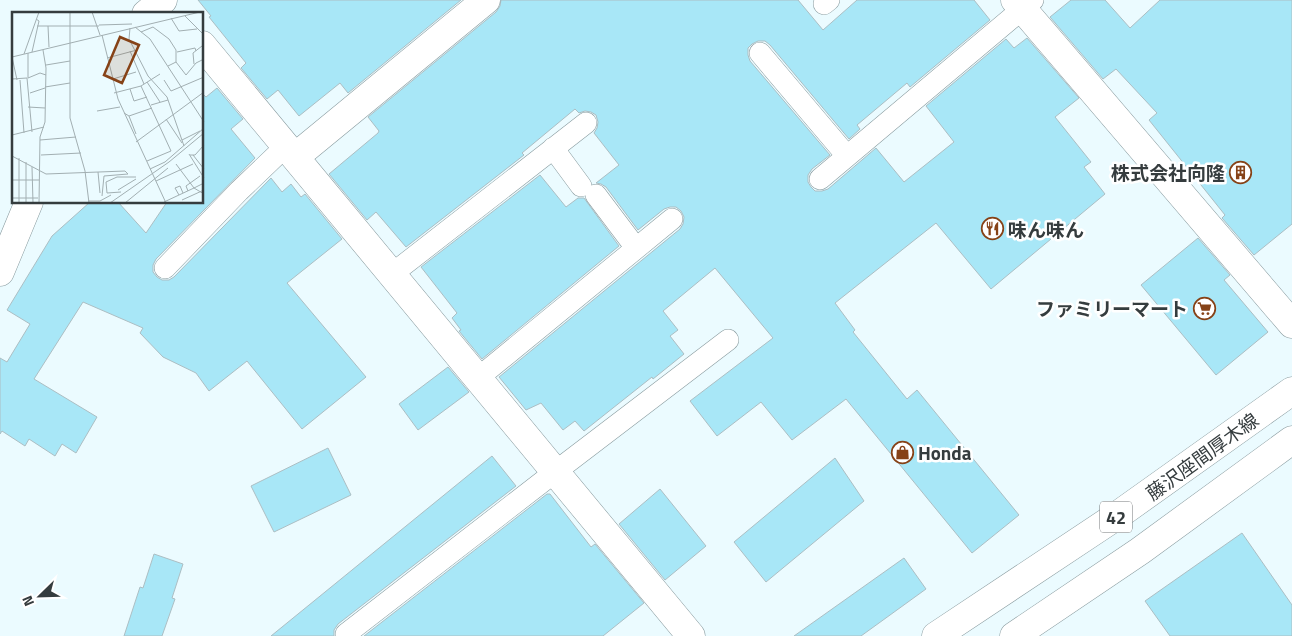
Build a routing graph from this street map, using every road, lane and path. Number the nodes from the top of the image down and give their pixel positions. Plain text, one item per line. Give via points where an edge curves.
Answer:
1 (164, 0) edge
2 (486, 0) edge
3 (1023, 3) edge
4 (149, 12) edge
5 (175, 12) edge
6 (204, 47) edge
7 (760, 53) dead end
8 (586, 123) dead end
9 (553, 148) junction
10 (291, 151) junction
11 (846, 156) junction
12 (820, 179) dead end
13 (27, 204) edge
14 (672, 219) dead end
15 (636, 248) junction
16 (165, 268) dead end
17 (0, 272) edge
18 (392, 274) junction
19 (1292, 324) edge
20 (728, 340) dead end
21 (478, 378) junction
22 (1292, 391) edge
23 (1292, 440) edge
24 (555, 472) junction
25 (346, 634) dead end
26 (691, 636) edge
27 (936, 636) edge
28 (1014, 636) edge

1 - 4 street
1 - 5 street
2 - 10 street
3 - 11 lane
3 - 19 street
6 - 10 street
7 - 11 lane
8 - 9 lane
9 - 15 lane
9 - 18 lane
10 - 16 lane via 239,191
10 - 18 street
11 - 12 lane
13 - 17 street
14 - 15 lane
15 - 21 lane
18 - 21 street
20 - 24 lane
21 - 24 street
22 - 27 street, 藤沢座間厚木線 / 42 via 1118,515
23 - 28 street, 42 via 1140,552
24 - 25 lane
24 - 26 street

